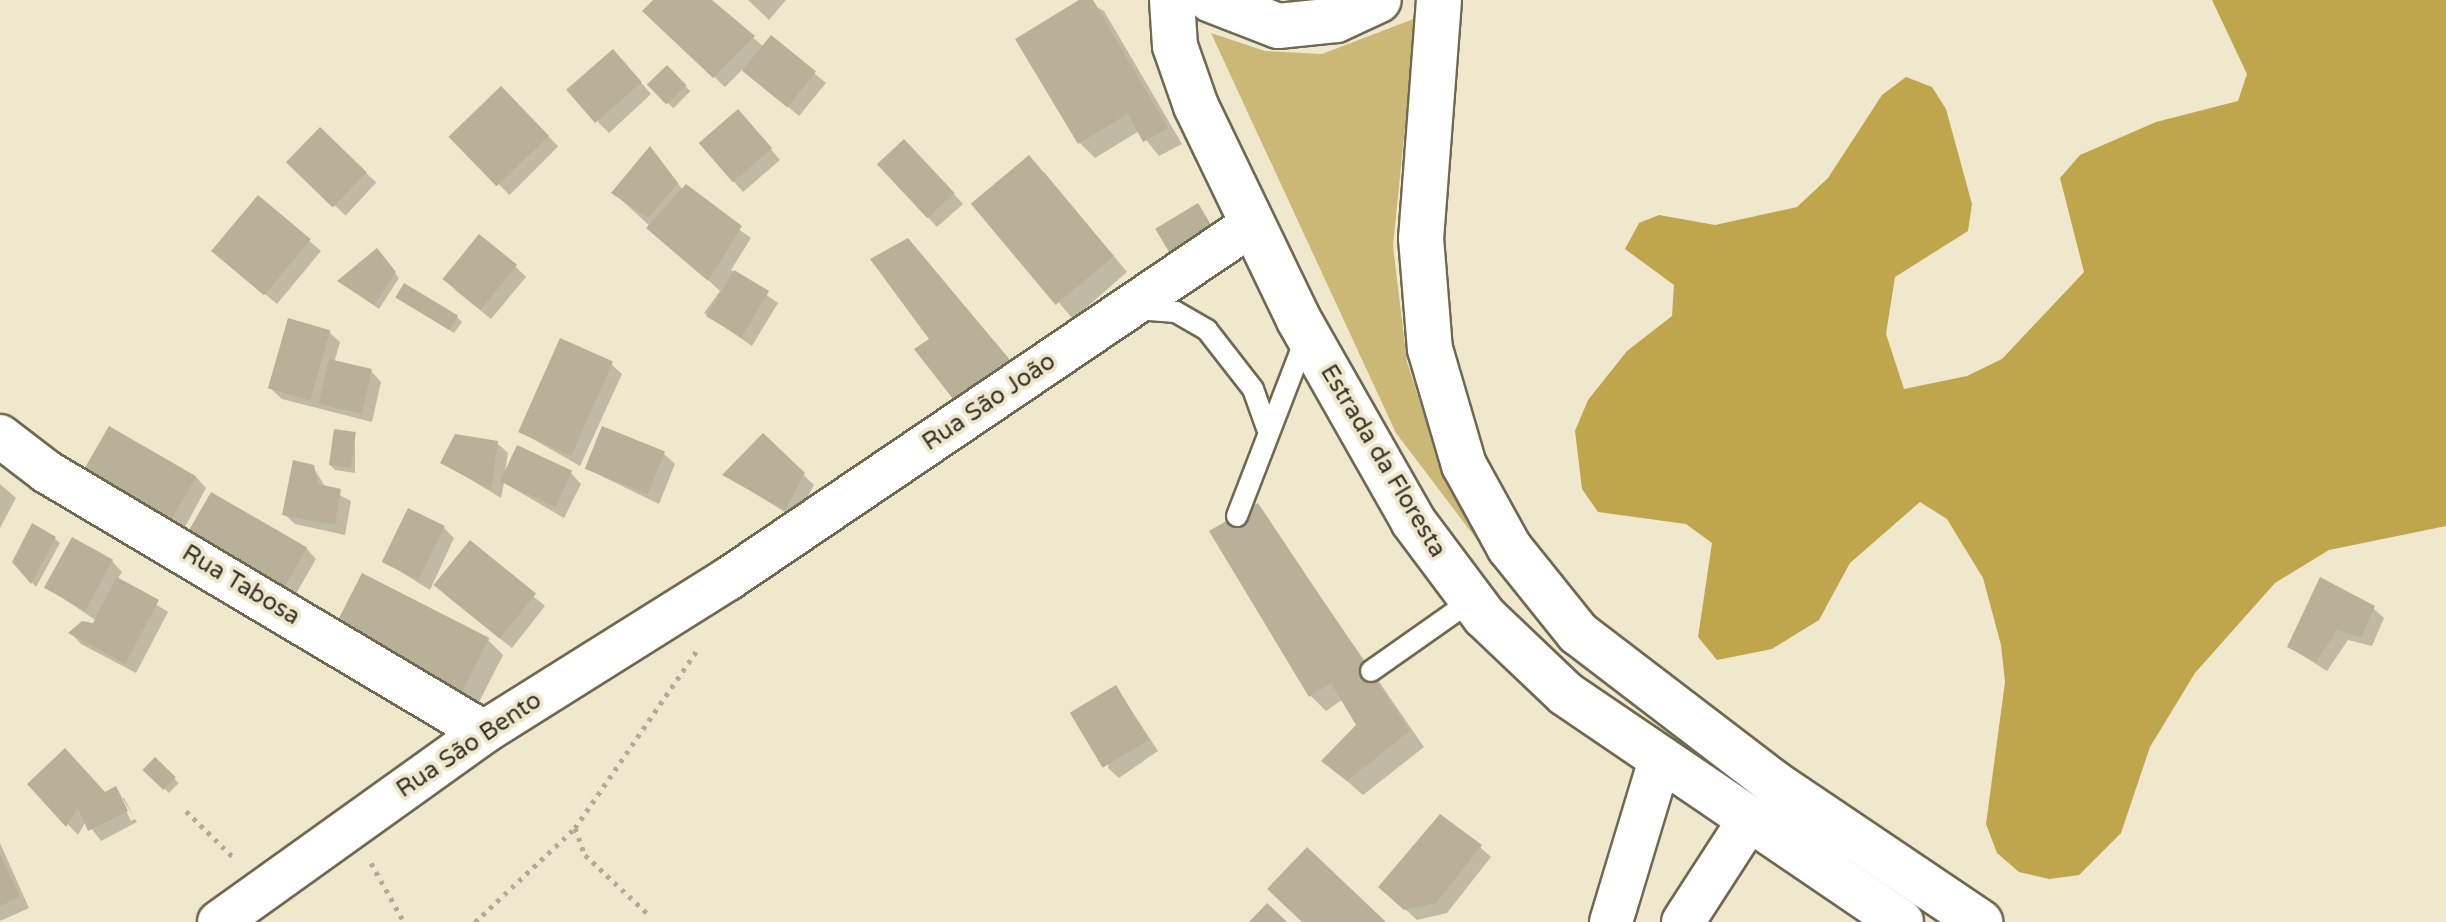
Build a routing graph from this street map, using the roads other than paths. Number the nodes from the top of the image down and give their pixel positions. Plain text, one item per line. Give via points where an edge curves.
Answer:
1 (1172, 0) edge
2 (1211, 0) edge
3 (1379, 0) edge
4 (1439, 0) edge
5 (1251, 225) junction
6 (1128, 308) junction
7 (1307, 335) junction
8 (1267, 428) junction
9 (0, 436) edge
10 (1237, 516) dead end
11 (728, 579) joint
12 (1472, 600) junction
13 (1371, 671) dead end
14 (484, 732) junction
15 (1660, 760) junction
16 (1747, 823) junction
17 (219, 922) edge
18 (1611, 922) edge
19 (1683, 922) edge
20 (1901, 922) edge
21 (1980, 922) edge

1 - 5 main road, Estrada da Floresta via 1175,46 1196,106
2 - 3 main road via 1278,26 1336,20
4 - 21 main road via 1421,238 1430,349 1464,465 1509,547 1578,633 1774,783
5 - 6 street, Rua São João
5 - 7 main road, Estrada da Floresta
6 - 8 lane via 1176,312 1207,330 1253,389
6 - 11 street, Rua São João
7 - 8 lane
7 - 12 main road, Estrada da Floresta via 1413,521
8 - 10 lane
9 - 14 street, Rua Tabosa via 47,472
11 - 14 street, Rua São Bento
12 - 13 lane
12 - 15 main road, Estrada da Floresta via 1566,694
14 - 17 street, Rua São Bento
15 - 16 main road, Estrada da Floresta
15 - 18 street
16 - 19 street
16 - 20 main road, Estrada da Floresta

